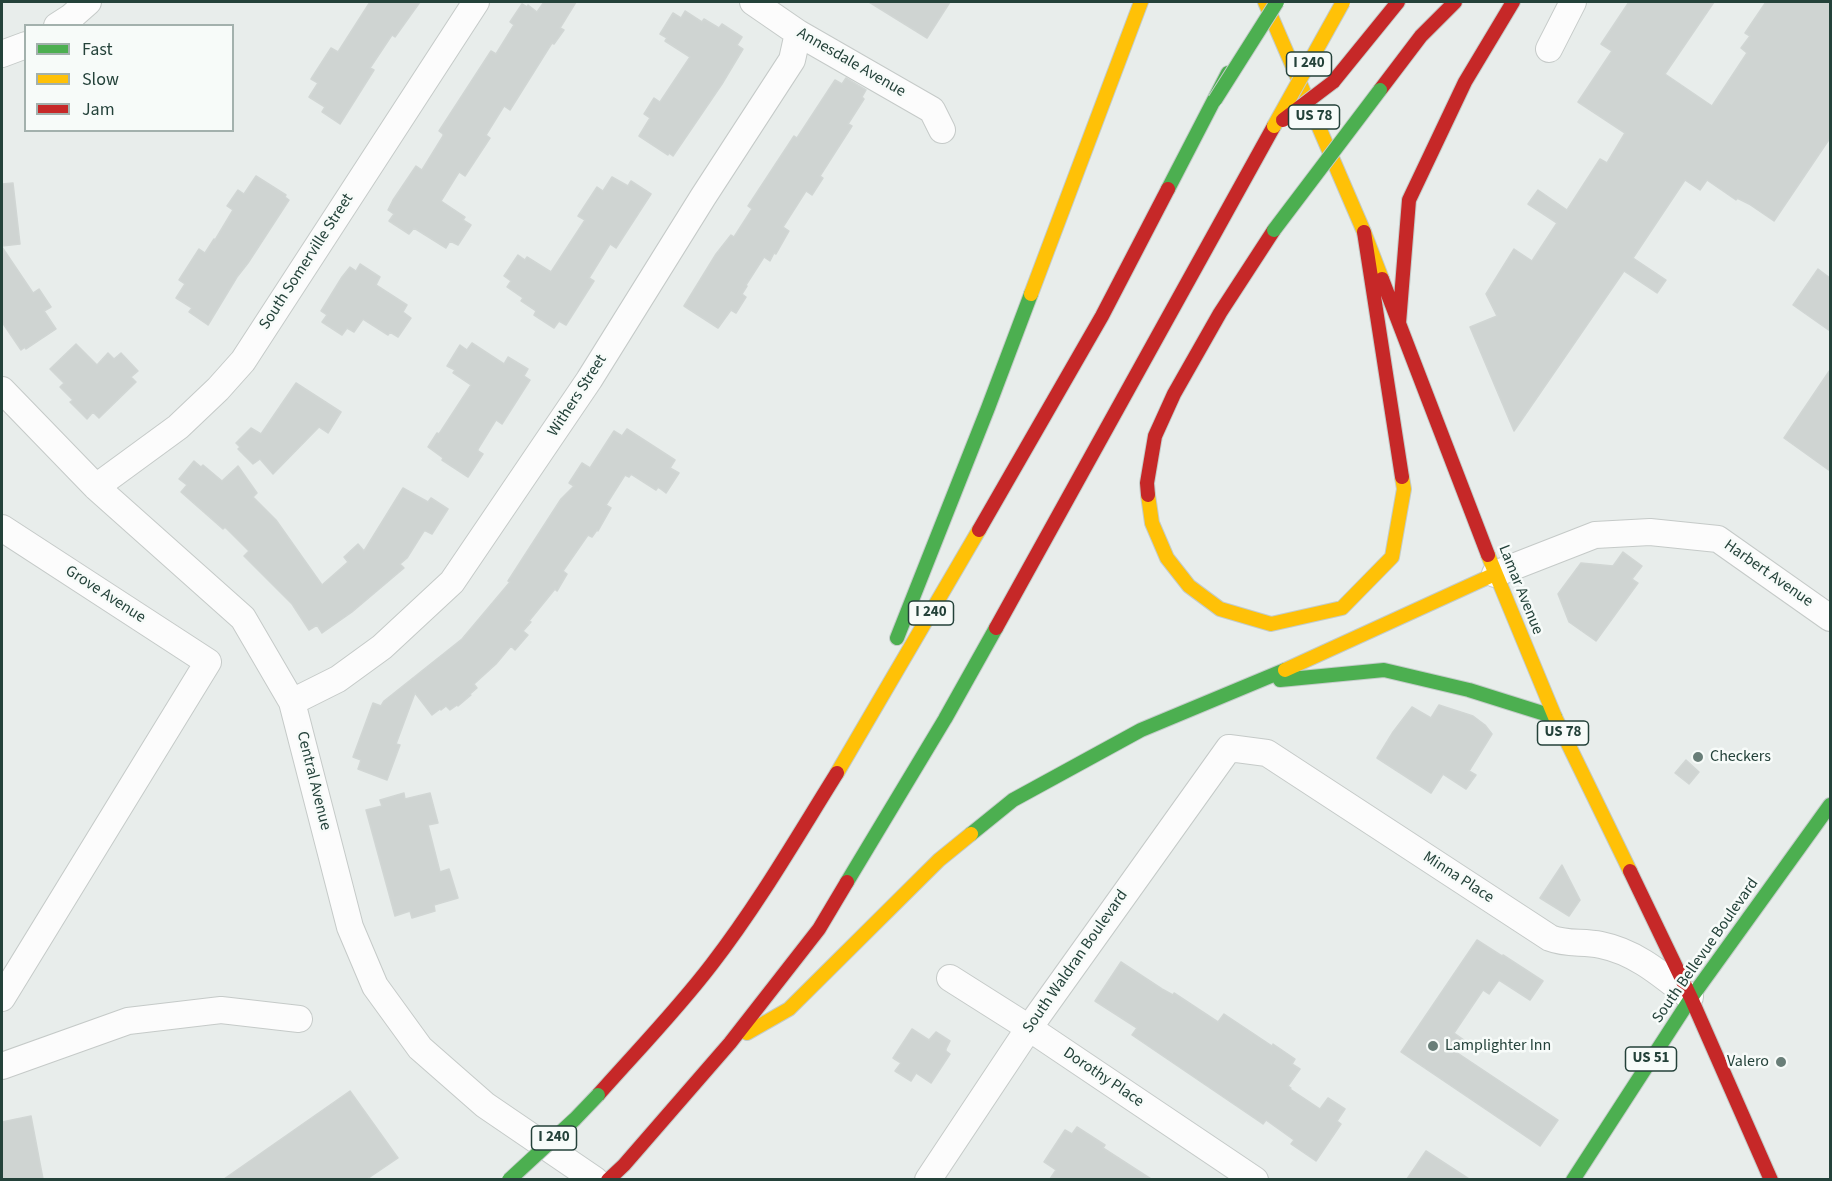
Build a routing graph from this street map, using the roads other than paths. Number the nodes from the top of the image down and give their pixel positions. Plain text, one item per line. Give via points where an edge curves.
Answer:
1 (88, 2) edge
2 (476, 2) edge
3 (753, 2) edge
4 (1141, 2) edge
5 (1263, 2) edge
6 (1277, 2) edge
7 (1343, 2) edge
8 (1398, 2) edge
9 (1455, 2) edge
10 (1513, 2) edge
11 (1574, 2) edge
12 (60, 24) edge
13 (798, 33) junction
14 (24, 46) edge
15 (1549, 49) dead end
16 (2, 54) edge
17 (1215, 100) junction
18 (1274, 126) junction
19 (942, 130) dead end
20 (1364, 232) junction
21 (1399, 323) junction
22 (2, 390) edge
23 (96, 487) junction
24 (2, 528) edge
25 (1495, 574) junction
26 (1830, 618) edge
27 (1257, 682) junction
28 (292, 702) junction
29 (1555, 717) junction
30 (854, 746) junction
31 (1229, 748) joint
32 (1830, 805) edge
33 (950, 978) dead end
34 (2, 998) edge
35 (1691, 998) junction
36 (299, 1019) dead end
37 (1029, 1028) junction
38 (730, 1043) junction
39 (2, 1066) edge
40 (509, 1179) edge
41 (595, 1179) edge
42 (608, 1179) edge
43 (928, 1179) edge
44 (1255, 1179) edge
45 (1573, 1179) edge
46 (1771, 1179) edge

1 - 12 street
2 - 23 street, South Somerville Street via 243,361 178,428
3 - 13 street, Annesdale Avenue
4 - 30 main road via 988,408
5 - 17 main road, bridge
5 - 20 main road, Lamar Avenue / US 78
6 - 17 main road, I 240, bridge
7 - 18 main road, I 240, bridge
8 - 18 main road, bridge via 1333,82
9 - 20 main road, bridge via 1421,36 1274,230 1220,313 1155,436 1148,483 1152,523 1167,558 1190,586 1220,609 1272,624 1342,608 1392,557 1404,489
10 - 21 main road via 1465,82 1409,200
11 - 15 street
13 - 19 street, Annesdale Avenue via 932,110
13 - 28 street, Withers Street via 792,60 589,380 452,582 382,647 338,679
14 - 16 street
17 - 30 main road, I 240 via 1102,316
18 - 38 main road, I 240 via 915,769 819,929
20 - 21 main road, Lamar Avenue / US 78
21 - 25 main road, Lamar Avenue / US 78
22 - 23 street, Central Avenue
23 - 28 street, Central Avenue via 243,618
24 - 34 street, Grove Avenue via 208,662
25 - 26 street, Harbert Avenue via 1595,535 1650,532 1718,539
25 - 27 main road
25 - 29 main road, Lamar Avenue / US 78
27 - 29 main road via 1384,670 1469,690
27 - 38 main road via 1141,730 1013,800 939,860 789,1009
28 - 41 street, Central Avenue via 350,927 375,986 420,1048 485,1105
29 - 35 main road, Lamar Avenue / US 78
30 - 40 main road, I 240, bridge via 712,964 598,1095
31 - 35 street, Minna Place via 1267,753 1550,938 1562,943 1599,944 1627,953
31 - 37 street, South Waldran Boulevard
32 - 35 main road, South Bellevue Boulevard / US 51
33 - 37 street, Dorothy Place
35 - 45 main road, South Bellevue Boulevard / US 51
35 - 46 main road, Lamar Avenue / US 78
36 - 39 street via 221,1010 128,1021
37 - 43 street, South Waldran Boulevard
37 - 44 street, Dorothy Place
38 - 42 main road, I 240

